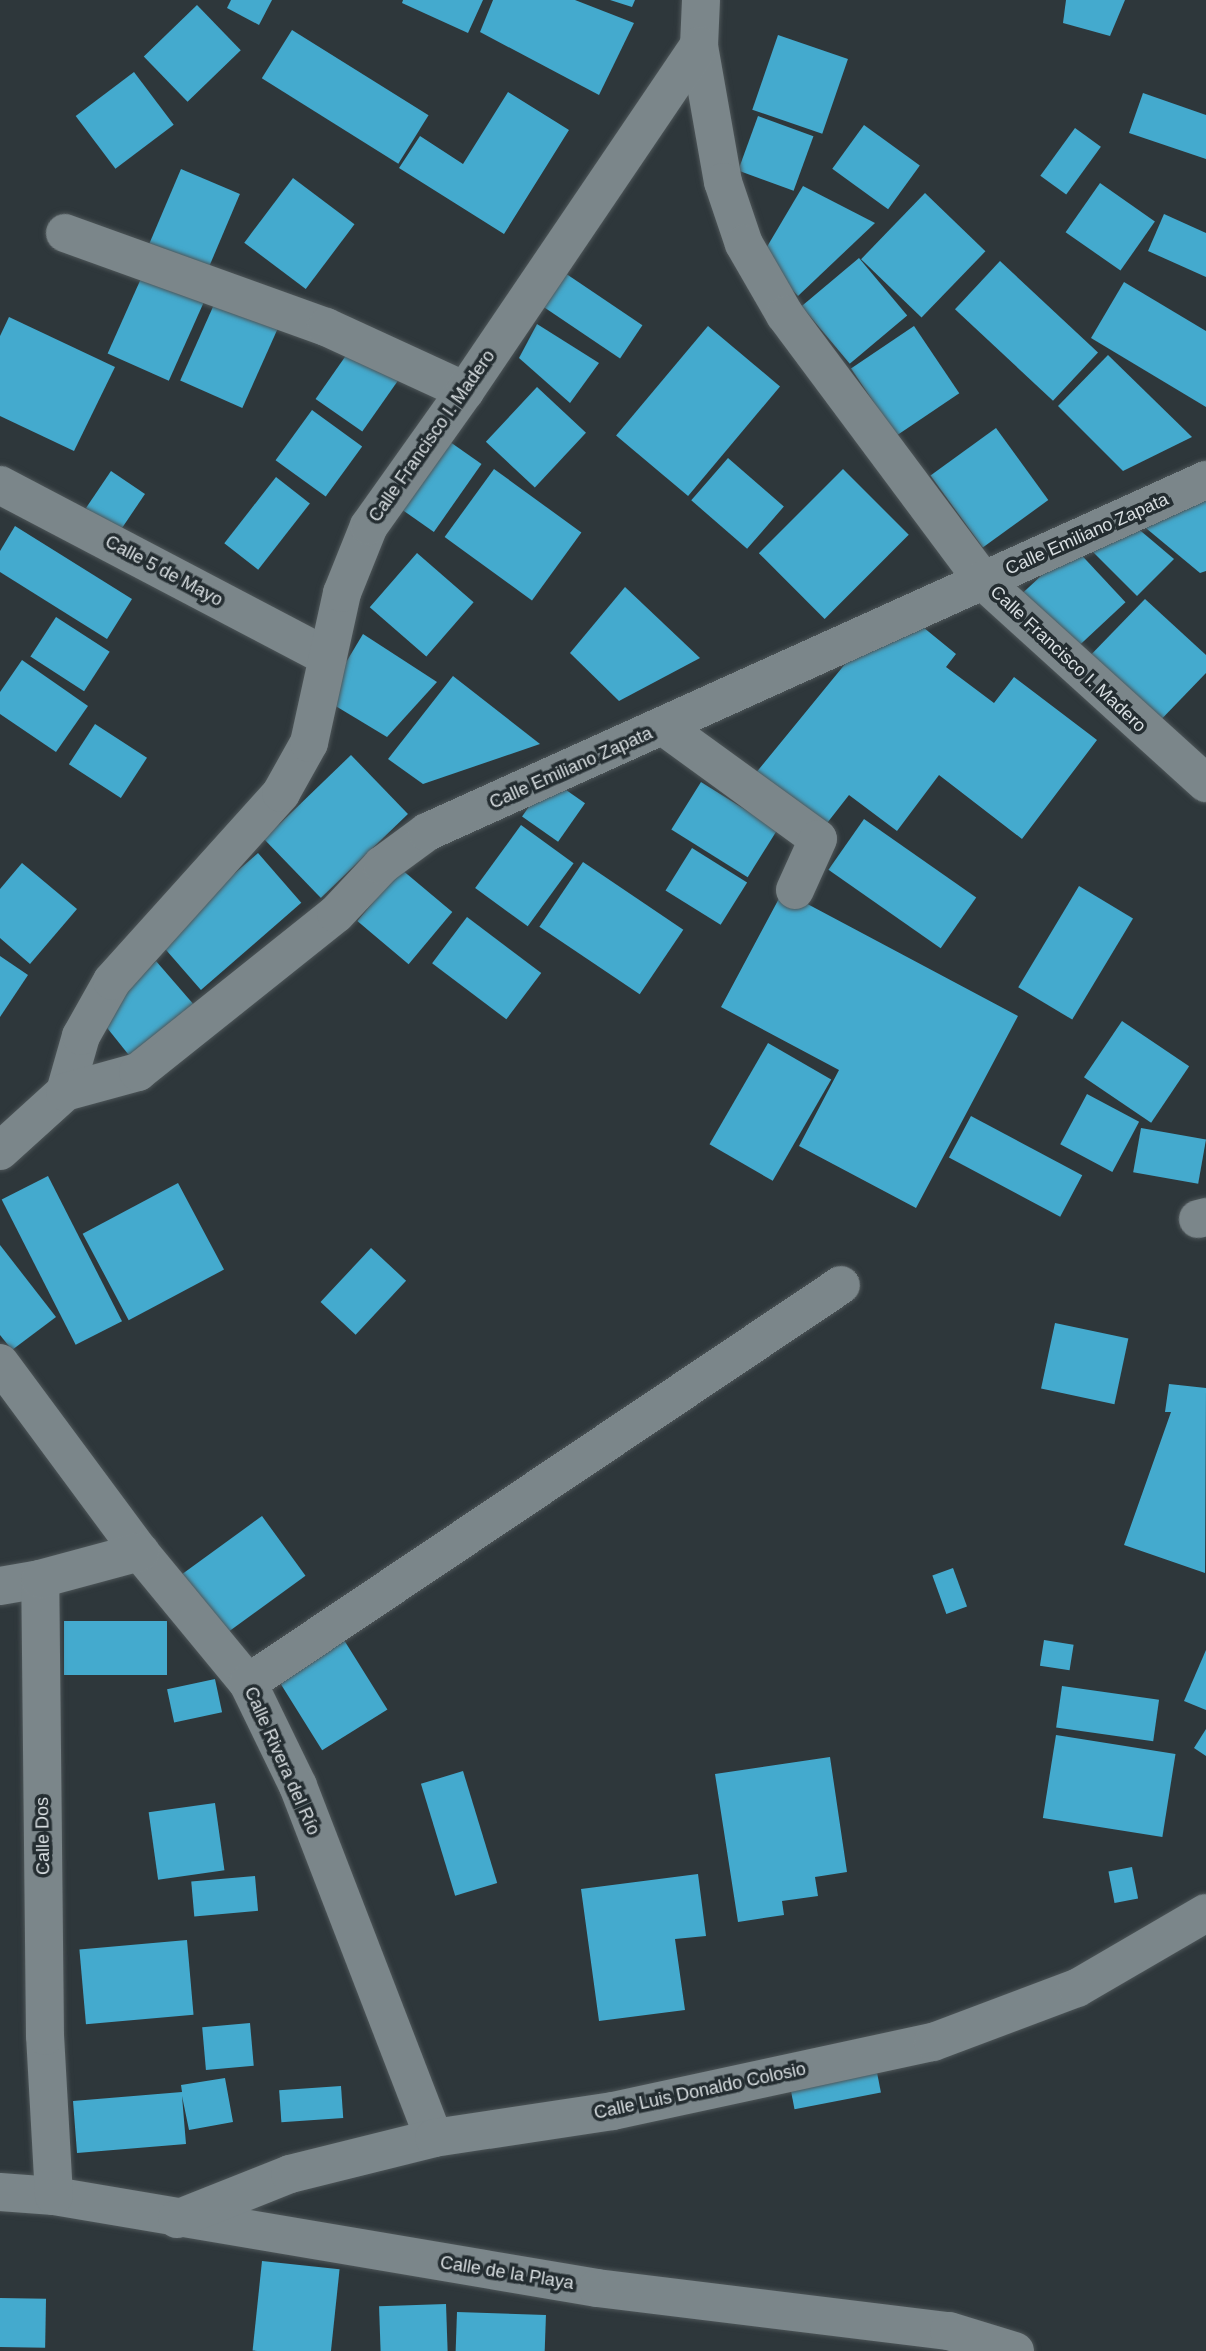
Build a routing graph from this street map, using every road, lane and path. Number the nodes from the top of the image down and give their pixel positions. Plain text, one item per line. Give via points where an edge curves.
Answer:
1 (701, 0) edge
2 (699, 46) junction
3 (65, 233) dead end
4 (465, 391) junction
5 (1206, 480) edge
6 (0, 485) edge
7 (983, 581) junction
8 (328, 657) junction
9 (664, 727) junction
10 (1206, 783) edge
11 (795, 890) dead end
12 (65, 1092) junction
13 (0, 1151) edge
14 (841, 1285) dead end
15 (0, 1363) edge
16 (140, 1552) junction
17 (40, 1579) junction
18 (0, 1586) edge
19 (248, 1683) junction
20 (1206, 1913) edge
21 (434, 2137) junction
22 (0, 2192) edge
23 (54, 2196) junction
24 (177, 2219) junction
25 (1014, 2351) edge

1 - 2 street, Calle Francisco I. Madero
2 - 4 street, Calle Francisco I. Madero
2 - 7 street, Calle Francisco I. Madero via 723,182 744,244 785,315
3 - 4 street via 327,327
4 - 8 street, Calle Francisco I. Madero via 369,526 342,593
5 - 7 street, Calle Emiliano Zapata
6 - 8 street, Calle 5 de Mayo
7 - 9 street, Calle Emiliano Zapata
7 - 10 street, Calle Francisco I. Madero
8 - 12 street, Calle Francisco I. Madero via 309,743 281,793 112,981 81,1037
9 - 11 street via 818,839
9 - 12 street, Calle Emiliano Zapata via 427,832 382,865 337,914 138,1072
12 - 13 street
14 - 19 street
15 - 16 street, Calle Rivera del Río
16 - 17 street
16 - 19 street, Calle Rivera del Río
17 - 18 street
17 - 23 street, Calle Dos via 45,2036
19 - 21 street, Calle Rivera del Río via 298,1786
20 - 21 street, Calle Luis Donaldo Colosio via 1077,1987 933,2042 613,2111
21 - 24 street, Calle Luis Donaldo Colosio via 290,2174
22 - 23 street, Calle de la Playa
23 - 24 street, Calle de la Playa
24 - 25 street, Calle de la Playa via 597,2288 949,2331

